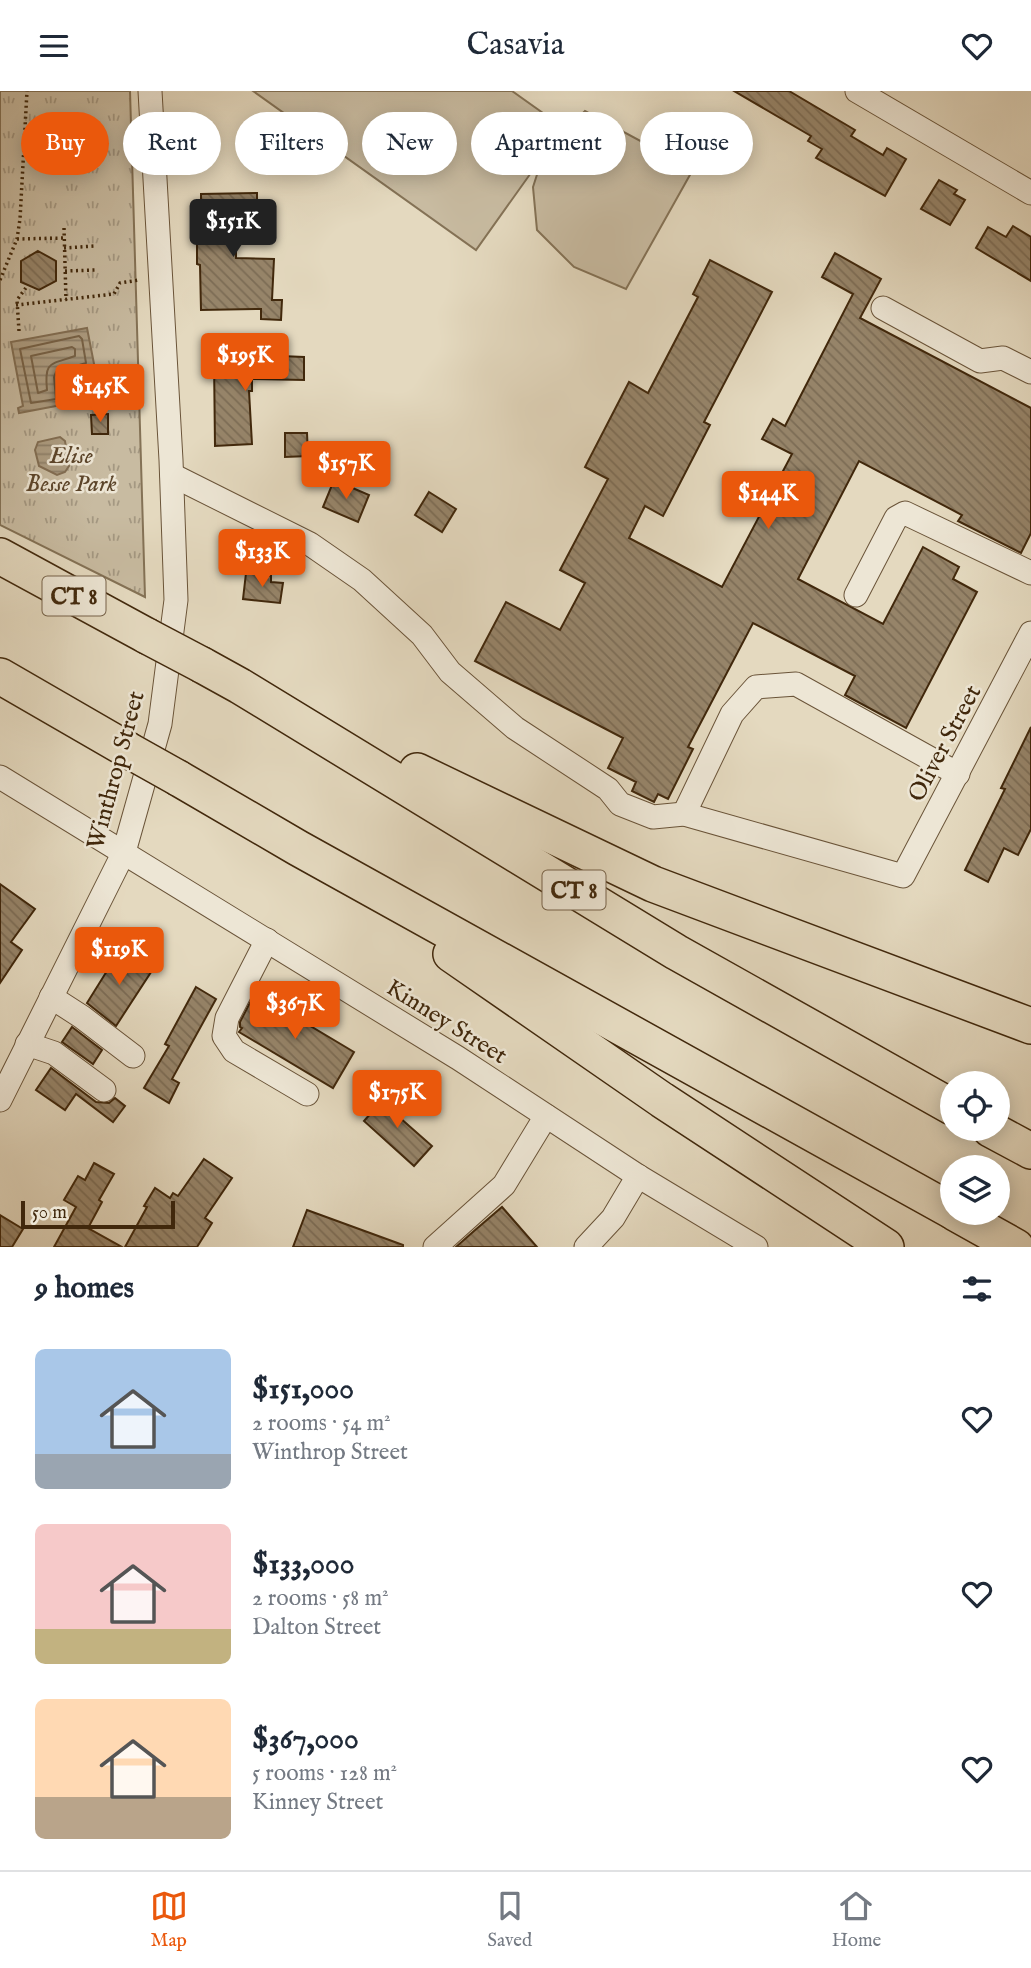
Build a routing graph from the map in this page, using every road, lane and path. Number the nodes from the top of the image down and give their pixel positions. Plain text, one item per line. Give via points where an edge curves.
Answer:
1 (27, 91) edge
2 (150, 91) edge
3 (857, 91) edge
4 (1031, 193) edge
5 (64, 228) dead end
6 (64, 238) junction
7 (17, 239) junction
8 (94, 246) dead end
9 (64, 248) junction
10 (64, 270) junction
11 (94, 270) dead end
12 (162, 277) junction
13 (0, 280) edge
14 (28, 285) dead end
15 (66, 300) junction
16 (16, 306) junction
17 (883, 308) dead end
18 (19, 331) dead end
19 (1031, 372) edge
20 (172, 475) junction
21 (0, 556) edge
22 (1031, 573) edge
23 (856, 595) dead end
24 (1031, 633) edge
25 (0, 675) edge
26 (240, 686) junction
27 (957, 774) junction
28 (0, 777) edge
29 (684, 814) junction
30 (298, 848) junction
31 (124, 852) junction
32 (267, 940) junction
33 (51, 997) junction
34 (1031, 1025) edge
35 (27, 1044) junction
36 (133, 1056) dead end
37 (104, 1090) dead end
38 (307, 1094) dead end
39 (0, 1100) edge
40 (940, 1100) edge
41 (546, 1116) junction
42 (1010, 1140) edge
43 (1031, 1151) edge
44 (638, 1176) junction
45 (940, 1204) edge
46 (977, 1225) edge
47 (435, 1247) edge
48 (586, 1247) edge
49 (756, 1247) edge
50 (886, 1247) edge
51 (1016, 1247) edge

1 - 7 path
2 - 12 street, Winthrop Street
3 - 4 street
5 - 6 path
6 - 7 path
6 - 9 path
7 - 13 path
8 - 9 path
9 - 10 path
10 - 11 path
10 - 15 path
12 - 15 path via 120,283 114,294
12 - 20 street, Winthrop Street
14 - 16 path
15 - 16 path
16 - 18 path
17 - 19 street via 980,361 1003,358
20 - 29 street via 310,544 362,580 422,635 450,672 506,720 608,789 620,804 653,817
20 - 31 street, Winthrop Street via 176,600 160,724
21 - 26 highway, CT 8, bridge
22 - 23 street via 905,513 896,518
24 - 27 street, Oliver Street
25 - 30 highway, bridge
26 - 34 highway via 653,884
26 - 40 highway, CT 8 via 676,952
27 - 29 street, Oliver Street via 903,877
27 - 29 street via 796,684 757,687 732,715
28 - 31 street, Kinney Street
30 - 45 highway
30 - 50 highway via 662,1100
31 - 32 street, Kinney Street
31 - 33 street, Winthrop Street
32 - 38 street via 227,1018 224,1036 234,1051
32 - 41 street, Kinney Street
33 - 35 street, Winthrop Street
33 - 36 street
35 - 37 street via 54,1052
35 - 39 street, Winthrop Street
41 - 44 street, Kinney Street
41 - 47 street via 504,1185
42 - 43 highway
44 - 48 street via 613,1218
44 - 49 street, Kinney Street
46 - 51 highway

